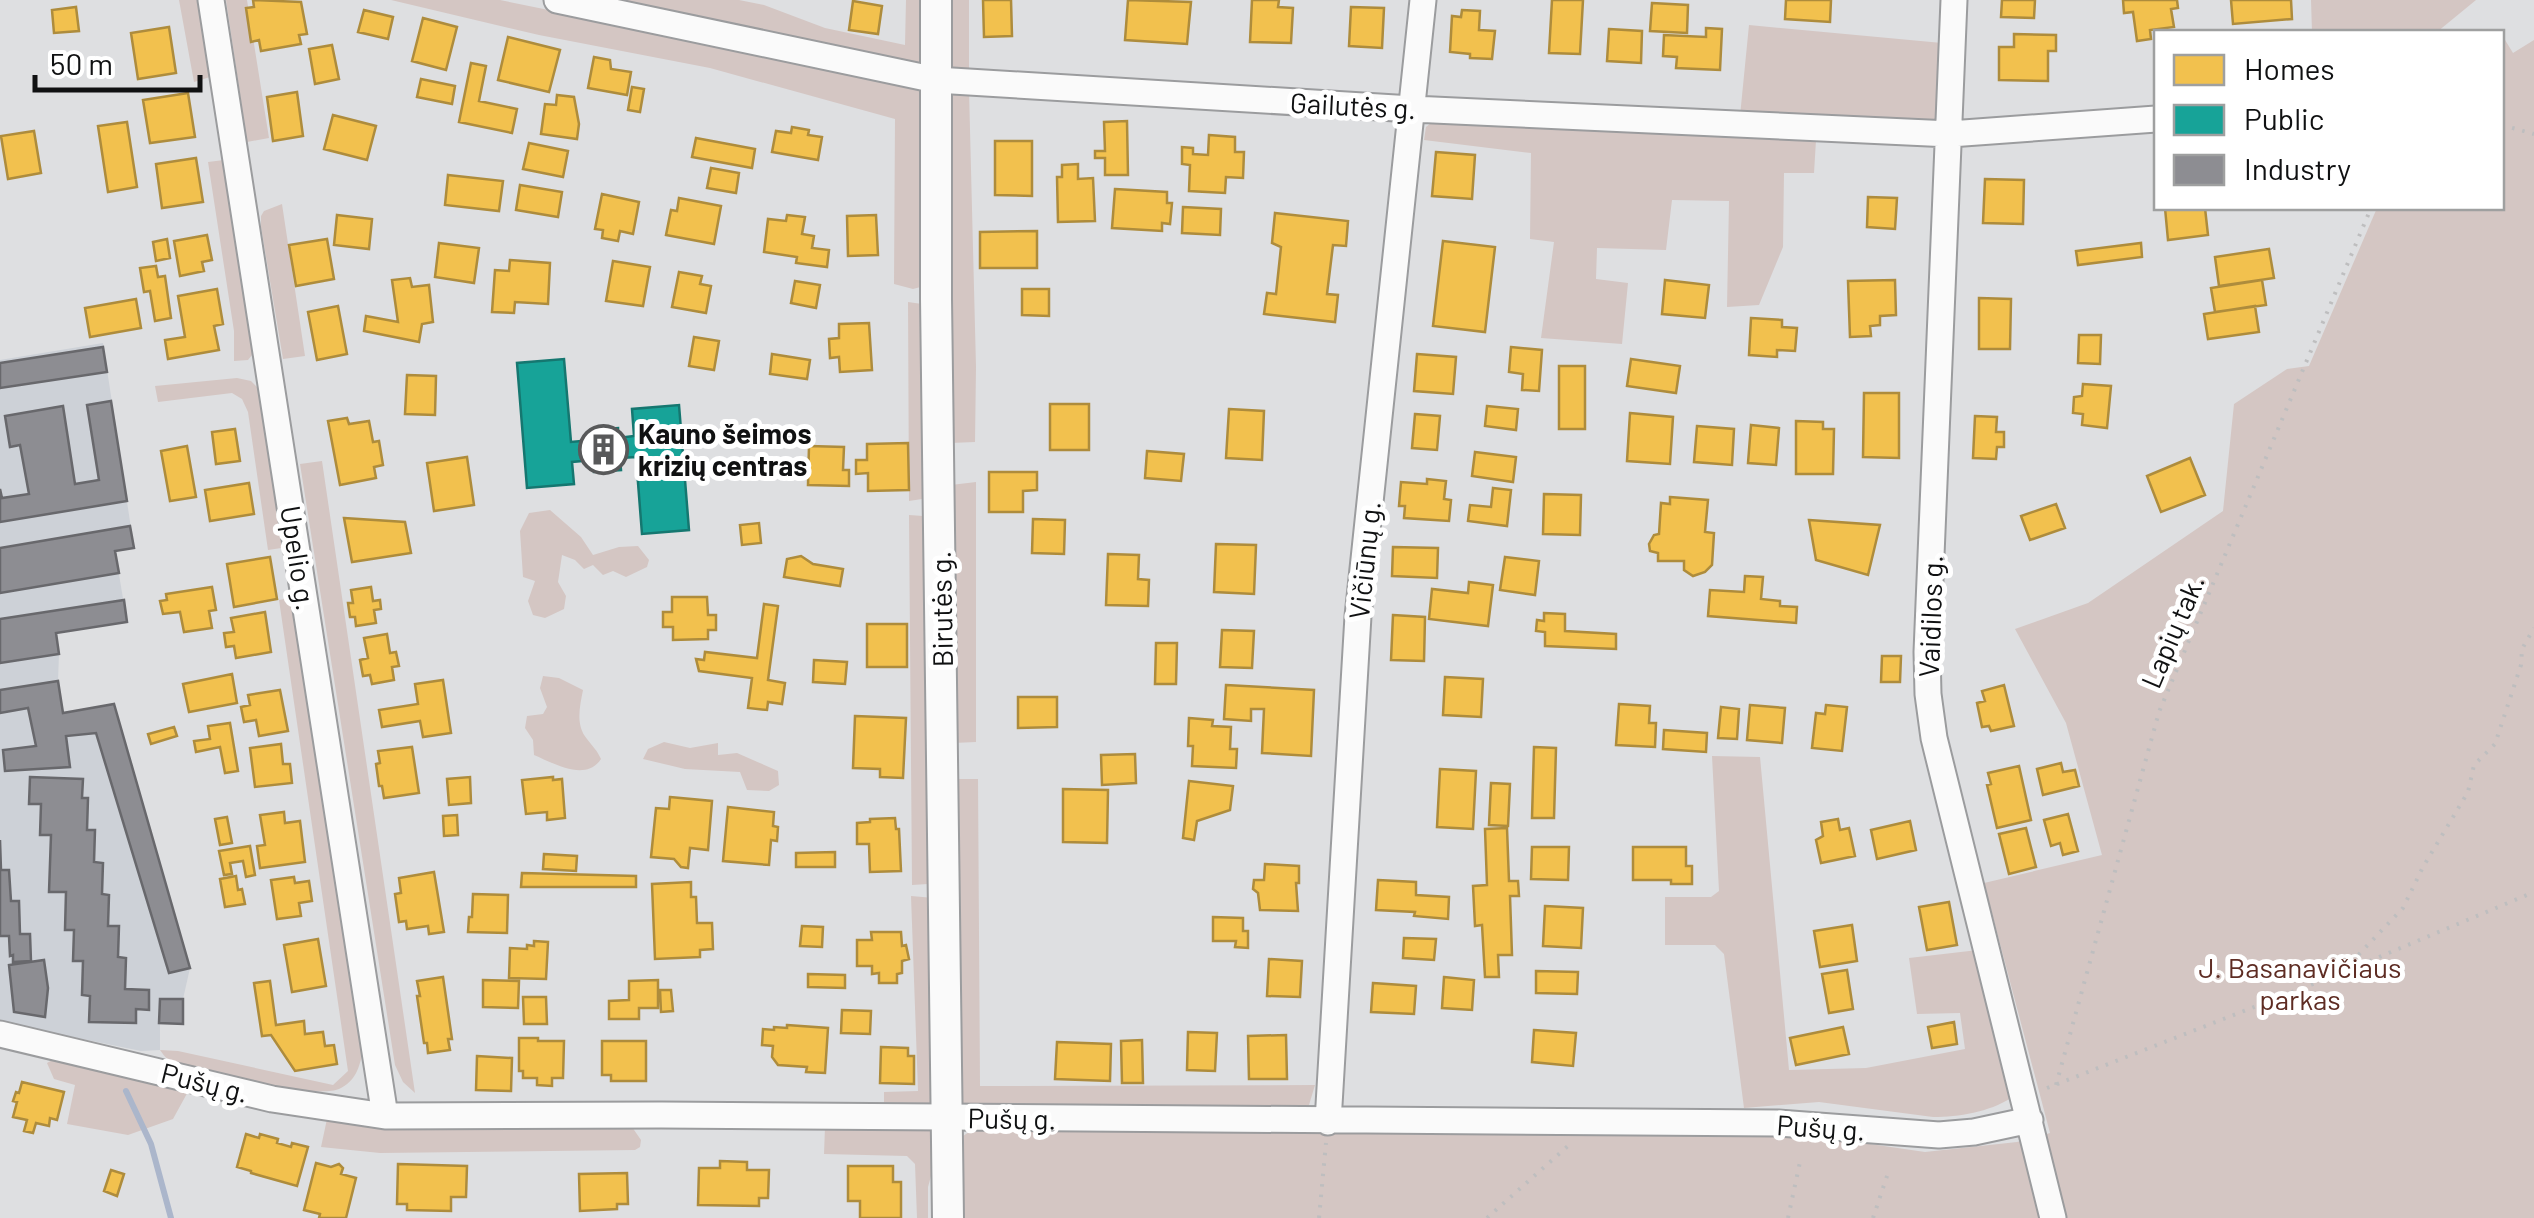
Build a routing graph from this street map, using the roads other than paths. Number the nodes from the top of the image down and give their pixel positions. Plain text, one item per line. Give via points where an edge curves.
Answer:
1 (211, 0) edge
2 (557, 0) edge
3 (936, 0) edge
4 (1423, 0) edge
5 (1954, 0) edge
6 (936, 80) junction
7 (1412, 109) junction
8 (2154, 119) edge
9 (1950, 134) junction
10 (0, 1034) edge
11 (2027, 1108) junction
12 (385, 1116) junction
13 (947, 1118) junction
14 (1328, 1122) junction
15 (948, 1218) edge
16 (2053, 1218) edge

1 - 12 street, Upelio g.
2 - 6 street, Gailutės g.
3 - 6 street, Birutės g.
4 - 7 street, Vičiūnų g.
5 - 9 street, Vaidilos g.
6 - 7 street, Gailutės g.
6 - 13 street, Birutės g.
7 - 9 street, Gailutės g.
7 - 14 street, Vičiūnų g. via 1356,634
8 - 9 street, Gailutės g.
9 - 11 street, Vaidilos g. via 1928,694
10 - 12 street, Pušų g. via 272,1099
11 - 14 street, Pušų g. via 1974,1132 1940,1135 1778,1123
11 - 16 street, Vaidilos g.
12 - 13 street, Pušų g.
13 - 14 street, Pušų g.
13 - 15 street, Birutės g.

